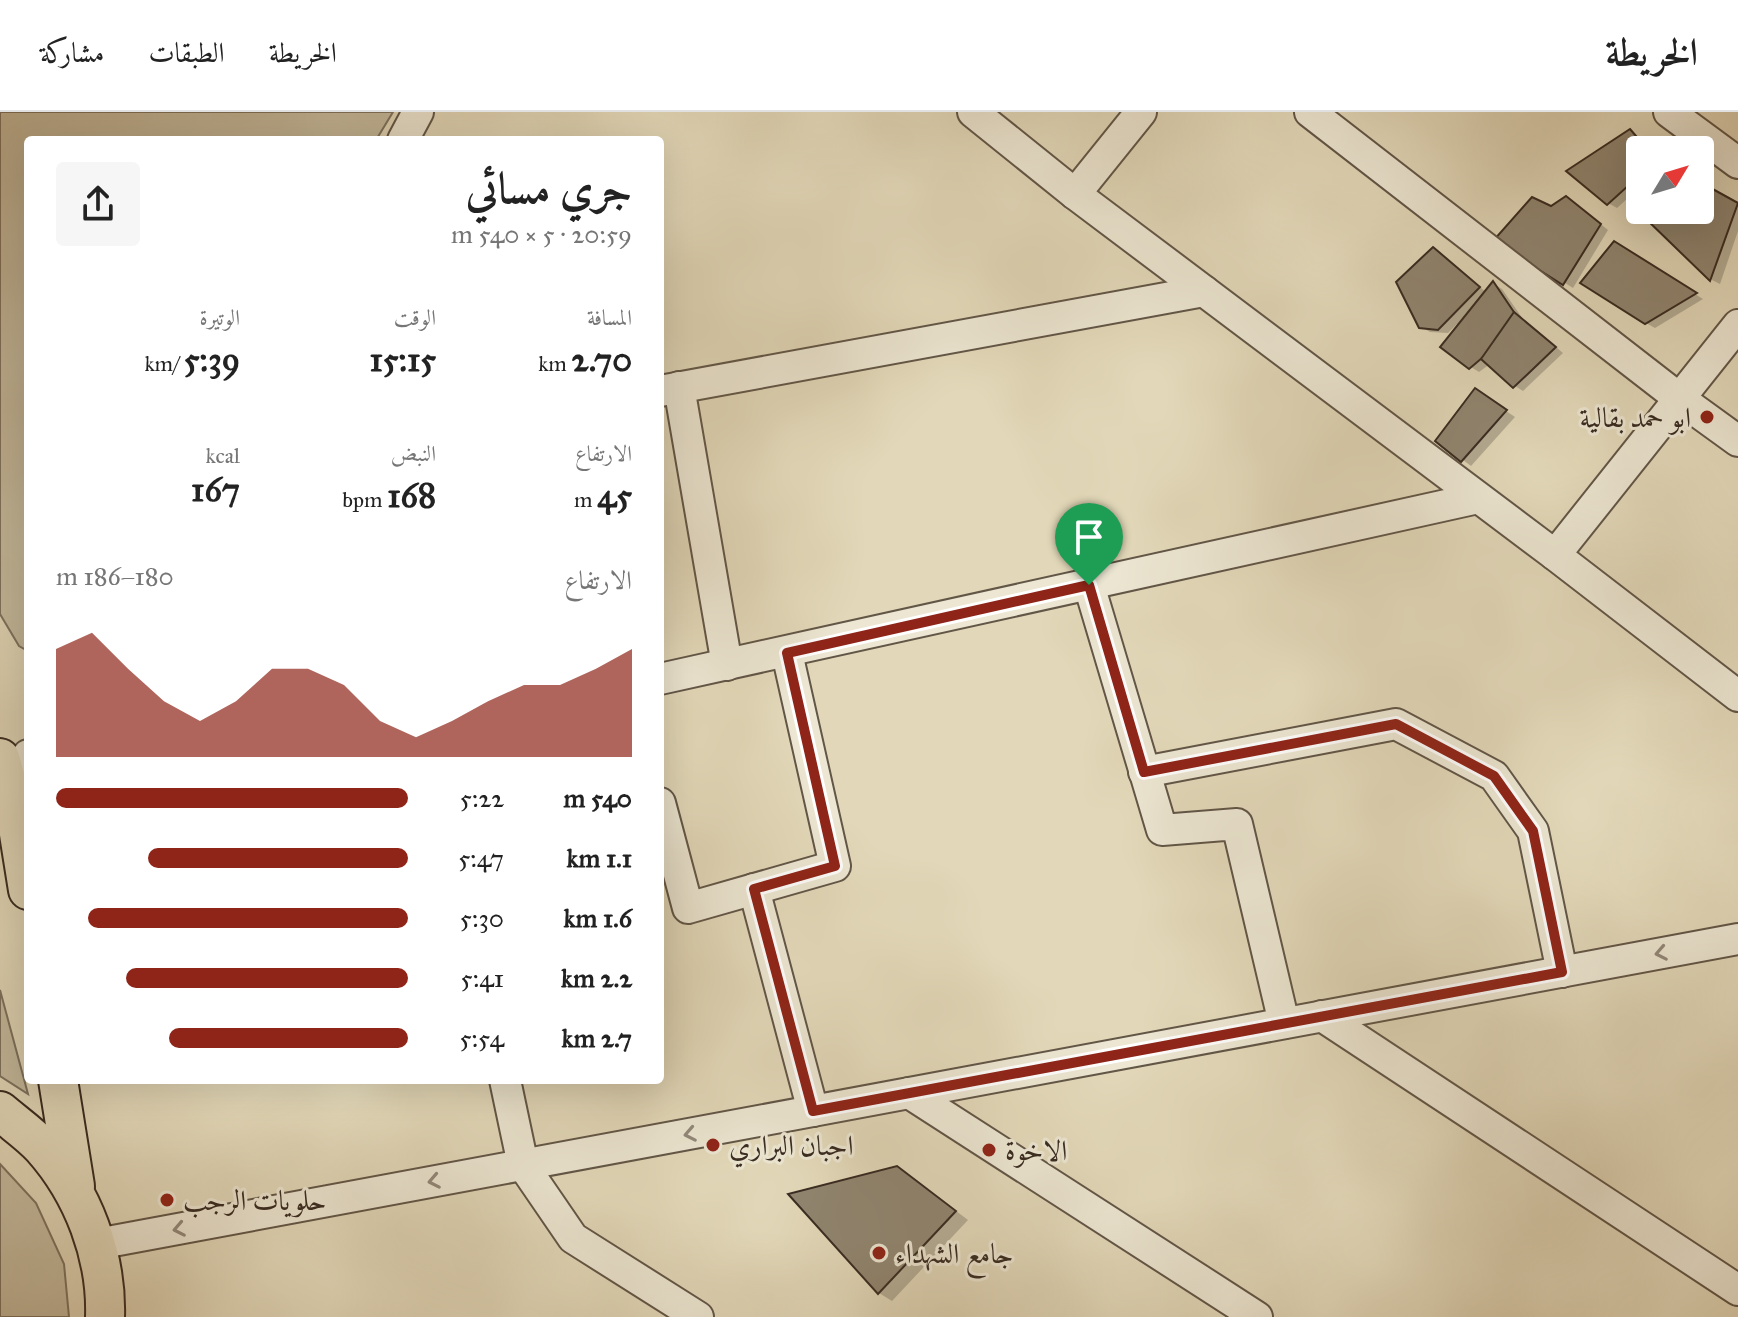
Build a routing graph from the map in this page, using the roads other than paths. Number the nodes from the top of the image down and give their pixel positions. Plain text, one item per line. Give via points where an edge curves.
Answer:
1 (418, 112) edge
2 (973, 112) edge
3 (1141, 112) edge
4 (1310, 112) edge
5 (1679, 115) edge
6 (405, 136) edge
7 (1738, 163) edge
8 (1075, 194) junction
9 (1204, 291) junction
10 (1738, 325) edge
11 (670, 389) edge
12 (1680, 399) junction
13 (1738, 441) edge
14 (1478, 498) junction
15 (1555, 555) junction
16 (1089, 585) junction
17 (787, 653) junction
18 (727, 665) junction
19 (664, 678) edge
20 (1738, 696) edge
21 (1144, 772) junction
22 (16, 786) edge
23 (664, 818) edge
24 (24, 855) edge
25 (754, 889) junction
26 (1738, 939) edge
27 (1562, 972) junction
28 (1322, 1016) junction
29 (1284, 1023) junction
30 (59, 1084) edge
31 (506, 1084) edge
32 (909, 1093) junction
33 (0, 1111) edge
34 (813, 1111) junction
35 (523, 1165) junction
36 (77, 1197) junction
37 (97, 1244) junction
38 (1738, 1290) edge
39 (106, 1307) edge
40 (139, 1317) edge
41 (698, 1317) edge
42 (1257, 1317) edge

1 - 6 street
2 - 8 street
3 - 8 street
4 - 12 street
5 - 7 street
8 - 9 street
9 - 11 street
9 - 14 street
10 - 12 street
11 - 18 street
12 - 13 street
12 - 15 street
14 - 15 street
14 - 16 street
15 - 20 street
16 - 17 street
16 - 21 street
17 - 18 street
17 - 25 street via 835,866
18 - 19 street
21 - 27 street via 1396,724 1494,776 1533,831
21 - 29 street via 1162,830 1237,824
22 - 24 main road
23 - 25 street via 688,908
25 - 34 street
26 -> 27 street
27 - 28 street
28 - 29 street
28 - 38 street
29 - 32 street
30 - 36 main road
31 - 35 street
32 - 34 street
32 - 42 street
33 - 36 main road via 42,1147
34 -> 35 street
35 -> 37 street
35 - 41 street via 573,1238
36 - 37 main road
37 - 39 main road
39 - 40 main road

